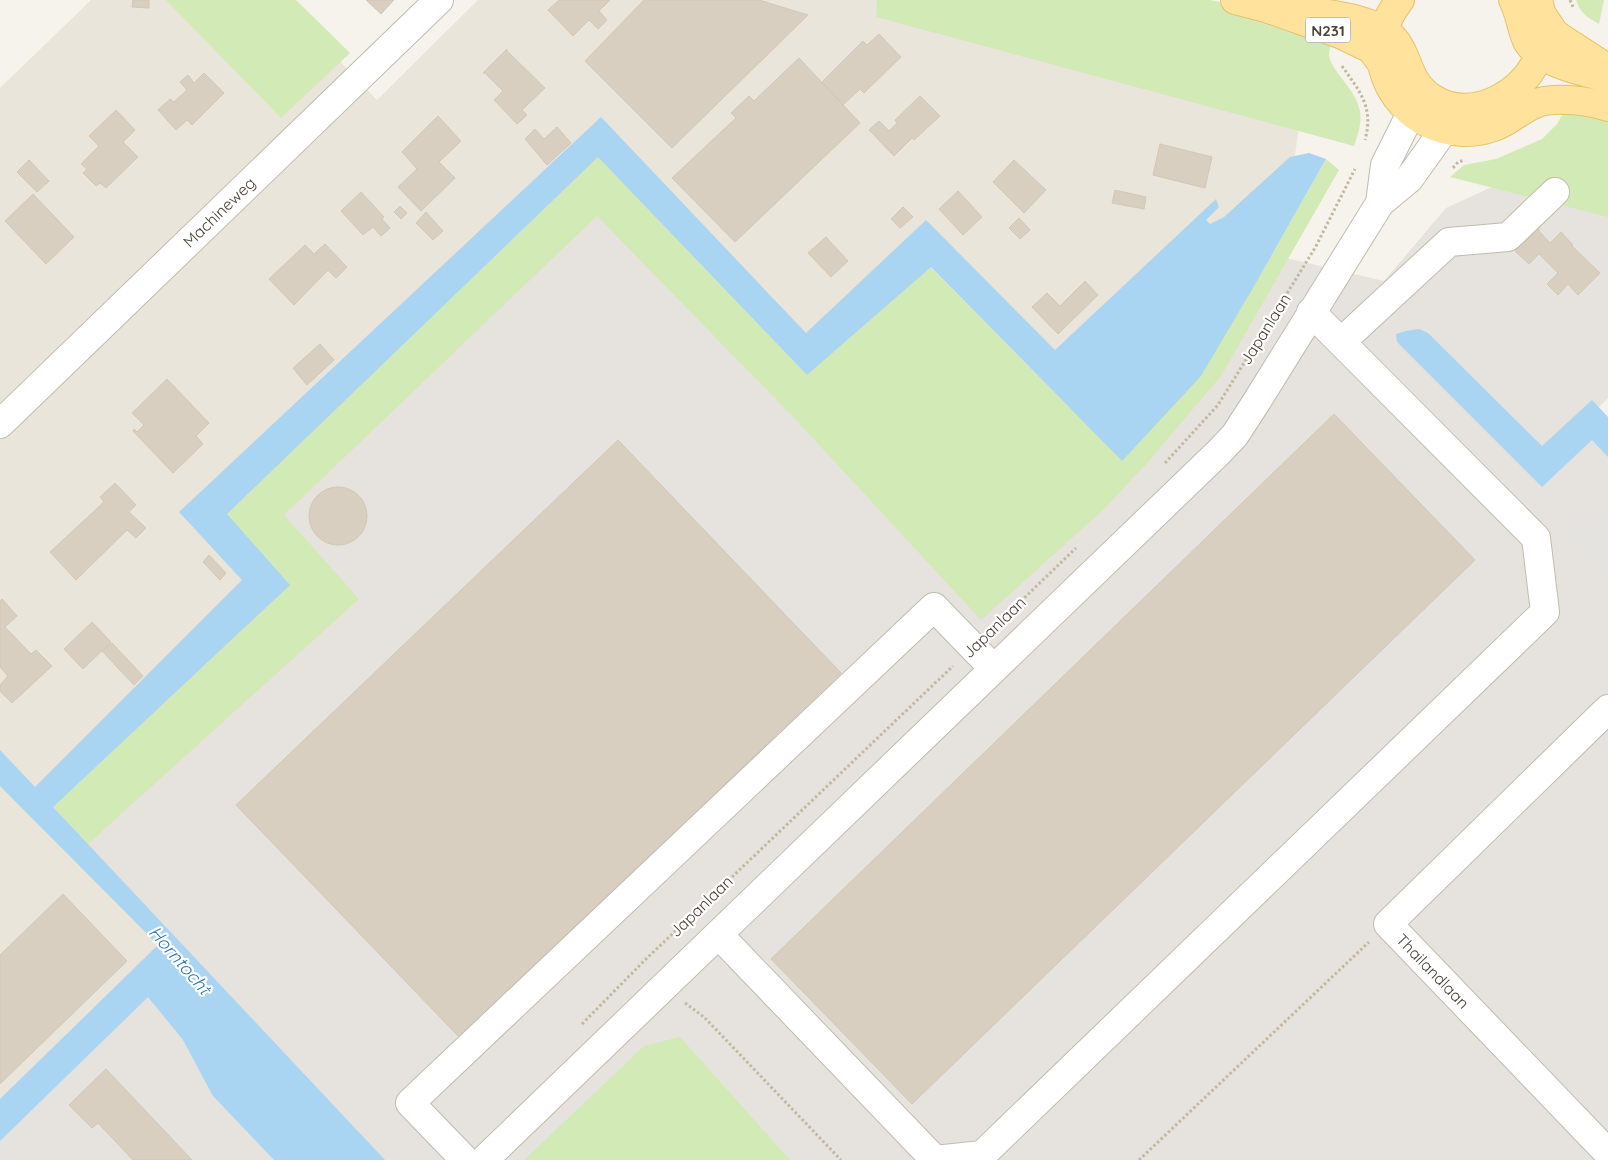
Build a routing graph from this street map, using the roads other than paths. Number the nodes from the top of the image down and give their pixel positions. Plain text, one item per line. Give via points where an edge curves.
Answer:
1 (439, 0) edge
2 (1235, 0) edge
3 (1400, 0) edge
4 (1513, 0) edge
5 (1266, 8) junction
6 (1540, 8) edge
7 (1384, 31) junction
8 (1539, 54) junction
9 (1382, 64) junction
10 (1608, 69) edge
11 (1608, 78) edge
12 (1608, 107) edge
13 (1462, 108) junction
14 (1411, 113) junction
15 (1444, 130) junction
16 (1555, 192) dead end
17 (1380, 203) junction
18 (1311, 312) junction
19 (1341, 342) junction
20 (0, 424) edge
21 (994, 669) junction
22 (1608, 710) edge
23 (719, 935) junction
24 (1608, 1154) edge
25 (465, 1160) edge
26 (484, 1160) edge

1 - 20 street, Machineweg
2 - 5 main road, N231
3 - 7 main road, N231
4 - 8 main road via 1527,40
5 - 7 main road, N231 via 1344,17
5 - 9 main road, N231 via 1340,34 1371,49
6 - 8 main road, N231 via 1543,42
6 - 10 main road, N231 via 1555,34
7 - 9 main road, N231
7 - 13 main road, N231 via 1400,45 1411,76 1424,92 1442,104
8 - 11 main road via 1574,69
8 - 13 main road, N231 via 1526,77 1506,94 1478,107
9 - 14 main road, N231 via 1390,86
12 - 15 main road, N231 via 1551,100 1538,102 1505,122 1482,131
13 - 15 main road
14 - 15 main road, N231
14 - 17 street, Japanlaan via 1385,165
15 - 17 street, Japanlaan via 1408,179
16 - 19 street via 1508,237 1449,242
17 - 18 street, Japanlaan
18 - 19 street
18 - 21 street, Japanlaan via 1257,401 1220,452
19 - 23 street via 1536,538 1545,612 982,1155 935,1160
21 - 23 street, Japanlaan
21 - 25 street via 934,607 410,1103
22 - 24 street, Thailandlaan via 1388,924
23 - 26 street, Japanlaan

